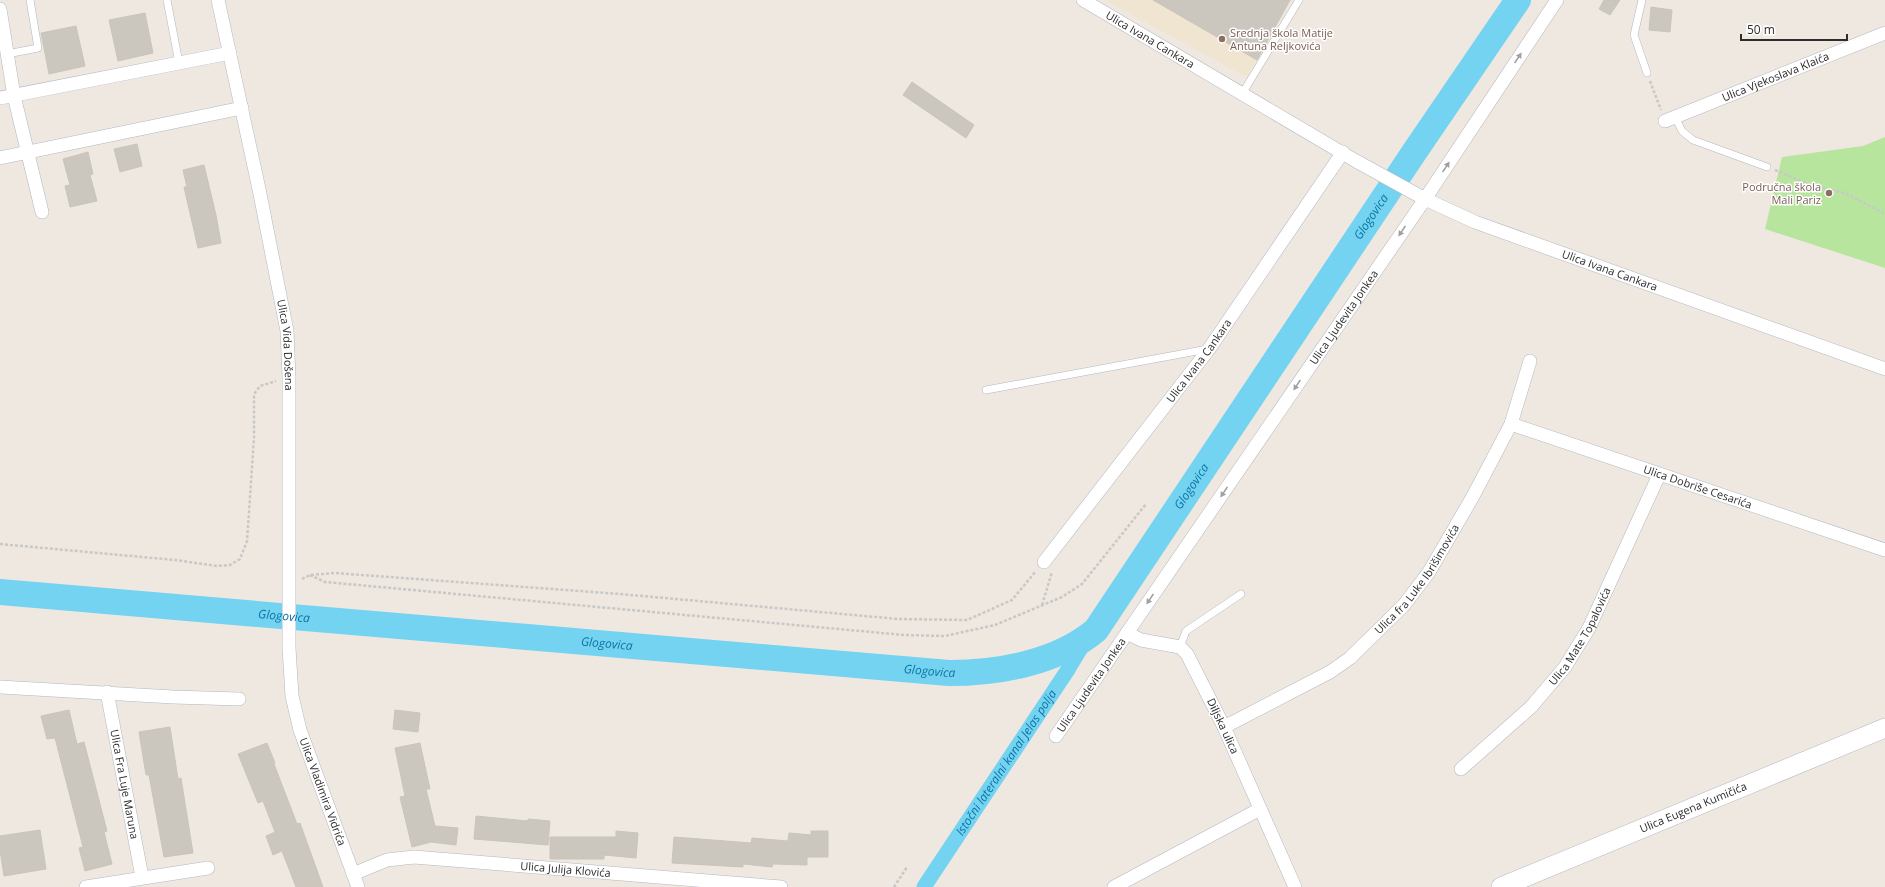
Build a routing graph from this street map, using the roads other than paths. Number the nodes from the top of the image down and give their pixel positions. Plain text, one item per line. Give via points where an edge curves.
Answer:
1 (30, 0) edge
2 (167, 0) edge
3 (218, 0) edge
4 (1083, 0) edge
5 (1299, 0) edge
6 (1557, 0) edge
7 (1642, 0) edge
8 (0, 9) edge
9 (1885, 33) edge
10 (230, 53) junction
11 (7, 54) junction
12 (179, 63) junction
13 (1647, 73) road end
14 (1242, 94) junction
15 (14, 96) junction
16 (0, 98) edge
17 (242, 108) junction
18 (1670, 119) joint
19 (27, 152) junction
20 (1343, 152) junction
21 (0, 158) edge
22 (1767, 167) road end
23 (1419, 196) junction
24 (42, 212) dead end
25 (1209, 349) junction
26 (1530, 361) dead end
27 (1885, 369) edge
28 (986, 390) dead end
29 (1511, 424) junction
30 (1658, 474) junction
31 (1885, 550) edge
32 (1044, 562) road end
33 (1241, 594) dead end
34 (1126, 633) junction
35 (1180, 647) junction
36 (0, 687) edge
37 (107, 692) junction
38 (292, 696) joint
39 (239, 699) dead end
40 (1224, 727) junction
41 (1885, 728) edge
42 (1056, 736) dead end
43 (1461, 769) dead end
44 (1260, 810) junction
45 (208, 868) dead end
46 (353, 874) junction
47 (142, 877) junction
48 (86, 887) edge
49 (358, 887) edge
50 (781, 887) edge
51 (1114, 887) edge
52 (1295, 887) edge
53 (1501, 887) edge

1 - 11 lane via 38,48
2 - 12 lane
3 - 10 street, Ulica Vida Došena
4 - 14 street, Ulica Ivana Cankara
5 - 14 lane
23 -> 6 street, Ulica Ljudevita Jonkea
7 - 13 lane via 1634,35
8 - 11 street
9 - 18 street, Ulica Vjekoslava Klaića
10 - 12 street
10 - 17 street, Ulica Vida Došena
11 - 15 street
12 - 15 street
14 - 20 street, Ulica Ivana Cankara
15 - 16 street
15 - 19 street
17 - 19 street
17 - 38 street, Ulica Vida Došena via 286,331 289,377 289,648
18 - 22 lane via 1693,140
19 - 21 street
19 - 24 street
20 - 23 street, Ulica Ivana Cankara
20 - 25 street, Ulica Ivana Cankara
23 - 27 street, Ulica Ivana Cankara via 1475,222
23 -> 34 street, Ulica Ljudevita Jonkea
25 - 28 lane
25 - 32 street, Ulica Ivana Cankara
26 - 29 street, Ulica fra Luke Ibrišimovića
29 - 30 street, Ulica Dobriše Cesarića
29 - 40 street, Ulica fra Luke Ibrišimovića via 1437,559 1404,605 1350,658 1330,672
30 - 31 street, Ulica Dobriše Cesarića
30 - 43 street, Ulica Mate Topalovića via 1589,628 1565,668 1531,707
33 - 35 lane via 1186,631
34 - 35 street, Ulica Ljudevita Jonkea via 1141,640
34 - 42 street, Ulica Ljudevita Jonkea
35 - 40 street, Diljska ulica via 1193,664
36 - 37 street
37 - 39 street
37 - 47 street, Ulica Fra Luje Maruna
38 - 46 street, Ulica Vladimira Vidrića via 300,730
40 - 44 street, Diljska ulica
41 - 53 main road, Ulica Eugena Kumičića
44 - 51 street
44 - 52 street, Diljska ulica
45 - 47 street
46 - 49 street, Ulica Vladimira Vidrića
46 - 50 street, Ulica Julija Klovića via 387,860 414,857
47 - 48 street

